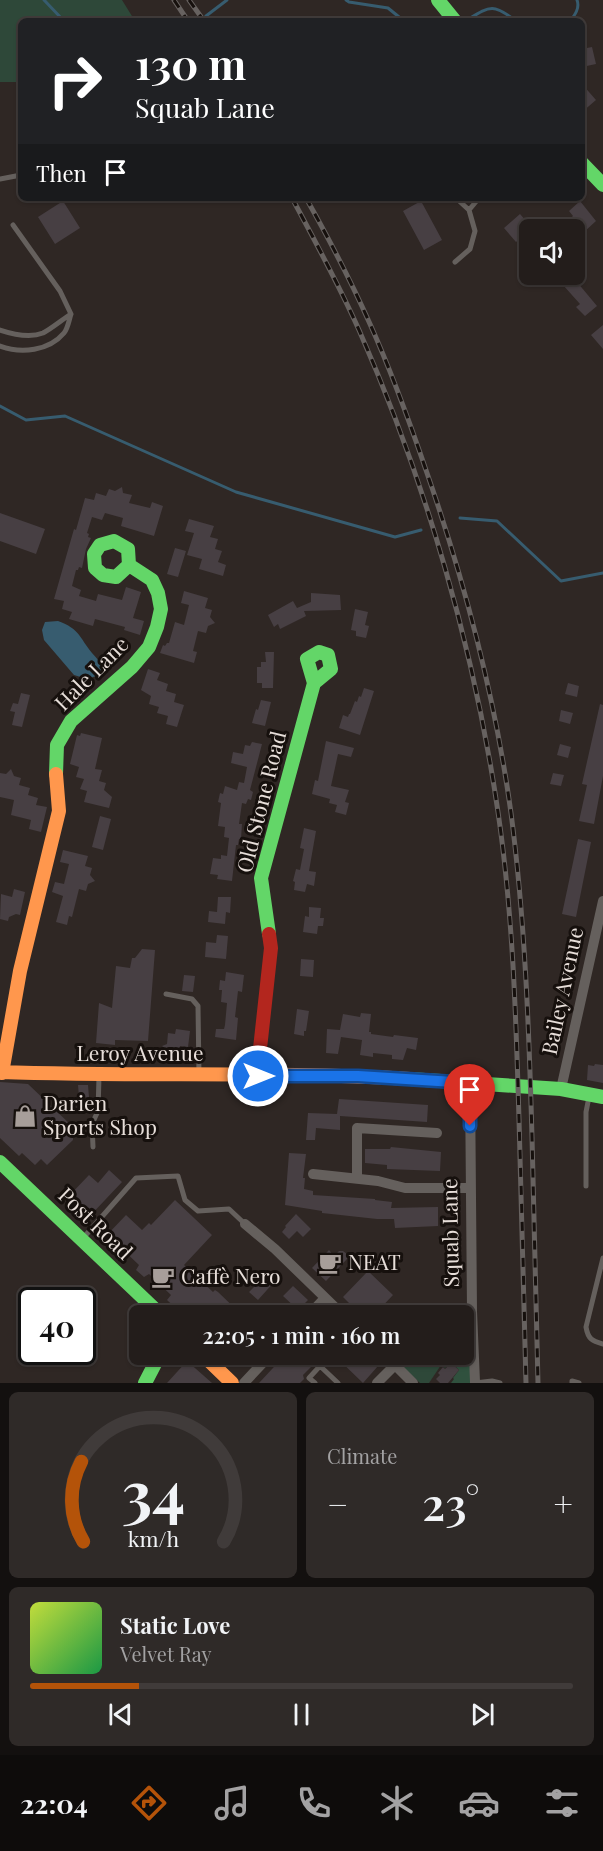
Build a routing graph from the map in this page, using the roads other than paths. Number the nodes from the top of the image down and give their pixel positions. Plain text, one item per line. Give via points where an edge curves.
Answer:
1 (438, 0) edge
2 (453, 18) edge
3 (585, 166) edge
4 (18, 176) edge
5 (0, 179) edge
6 (603, 185) edge
7 (459, 201) edge
8 (476, 201) edge
9 (468, 210) junction
10 (13, 225) dead end
11 (454, 262) dead end
12 (71, 314) junction
13 (0, 330) edge
14 (0, 346) edge
15 (129, 565) dead end
16 (314, 683) dead end
17 (603, 901) edge
18 (166, 994) dead end
19 (1, 1072) edge
20 (99, 1075) junction
21 (199, 1075) junction
22 (258, 1076) junction
23 (470, 1083) junction
24 (561, 1089) junction
25 (596, 1096) edge
26 (437, 1132) dead end
27 (93, 1147) dead end
28 (0, 1162) edge
29 (313, 1174) dead end
30 (357, 1178) junction
31 (586, 1186) dead end
32 (470, 1188) junction
33 (245, 1224) joint
34 (81, 1240) junction
35 (603, 1258) edge
36 (325, 1298) junction
37 (150, 1305) edge
38 (318, 1305) edge
39 (332, 1305) edge
40 (603, 1344) edge
41 (154, 1365) edge
42 (213, 1365) edge
43 (261, 1365) edge
44 (395, 1365) joint
45 (320, 1366) joint
46 (145, 1383) edge
47 (232, 1383) edge
48 (244, 1383) edge
49 (315, 1383) edge
50 (338, 1383) edge
51 (377, 1383) edge
52 (412, 1383) edge
53 (475, 1383) edge
54 (501, 1383) edge
55 (572, 1383) edge
56 (579, 1383) edge

1 - 2 street
3 - 6 street
4 - 5 lane
7 - 9 lane
8 - 9 lane
9 - 11 lane via 475,231 470,249
10 - 12 lane via 60,291
12 - 13 lane via 43,333 10,334
12 - 14 lane via 65,332 48,347 29,350
15 - 19 street, Hale Lane via 152,580 158,593 161,609 157,627 149,647 71,721 57,746 59,811 20,971
16 - 22 street, Old Stone Road via 261,878 271,948
17 - 24 street, Bailey Avenue
18 - 21 lane via 192,999 198,1006
19 - 20 street, Leroy Avenue
20 - 21 street, Leroy Avenue
20 - 27 lane
21 - 22 street, Leroy Avenue
22 - 23 street, Leroy Avenue via 358,1076
23 - 24 street, Leroy Avenue
23 - 32 street, Squab Lane
24 - 25 street, Leroy Avenue
25 - 31 lane via 586,1112
26 - 30 street via 357,1128
28 - 34 street, Post Road
29 - 30 street
30 - 32 street via 405,1188
32 - 53 street, Squab Lane
33 - 34 lane via 229,1209 198,1211 185,1200 178,1176 136,1178
33 - 36 street
34 - 37 street, Post Road
35 - 40 lane via 586,1328 592,1341
36 - 38 street
36 - 39 street
41 - 46 street
42 - 47 street
43 - 48 street
44 - 51 street
44 - 52 street
45 - 49 lane via 309,1378
45 - 50 lane
53 - 54 lane
55 - 56 lane

